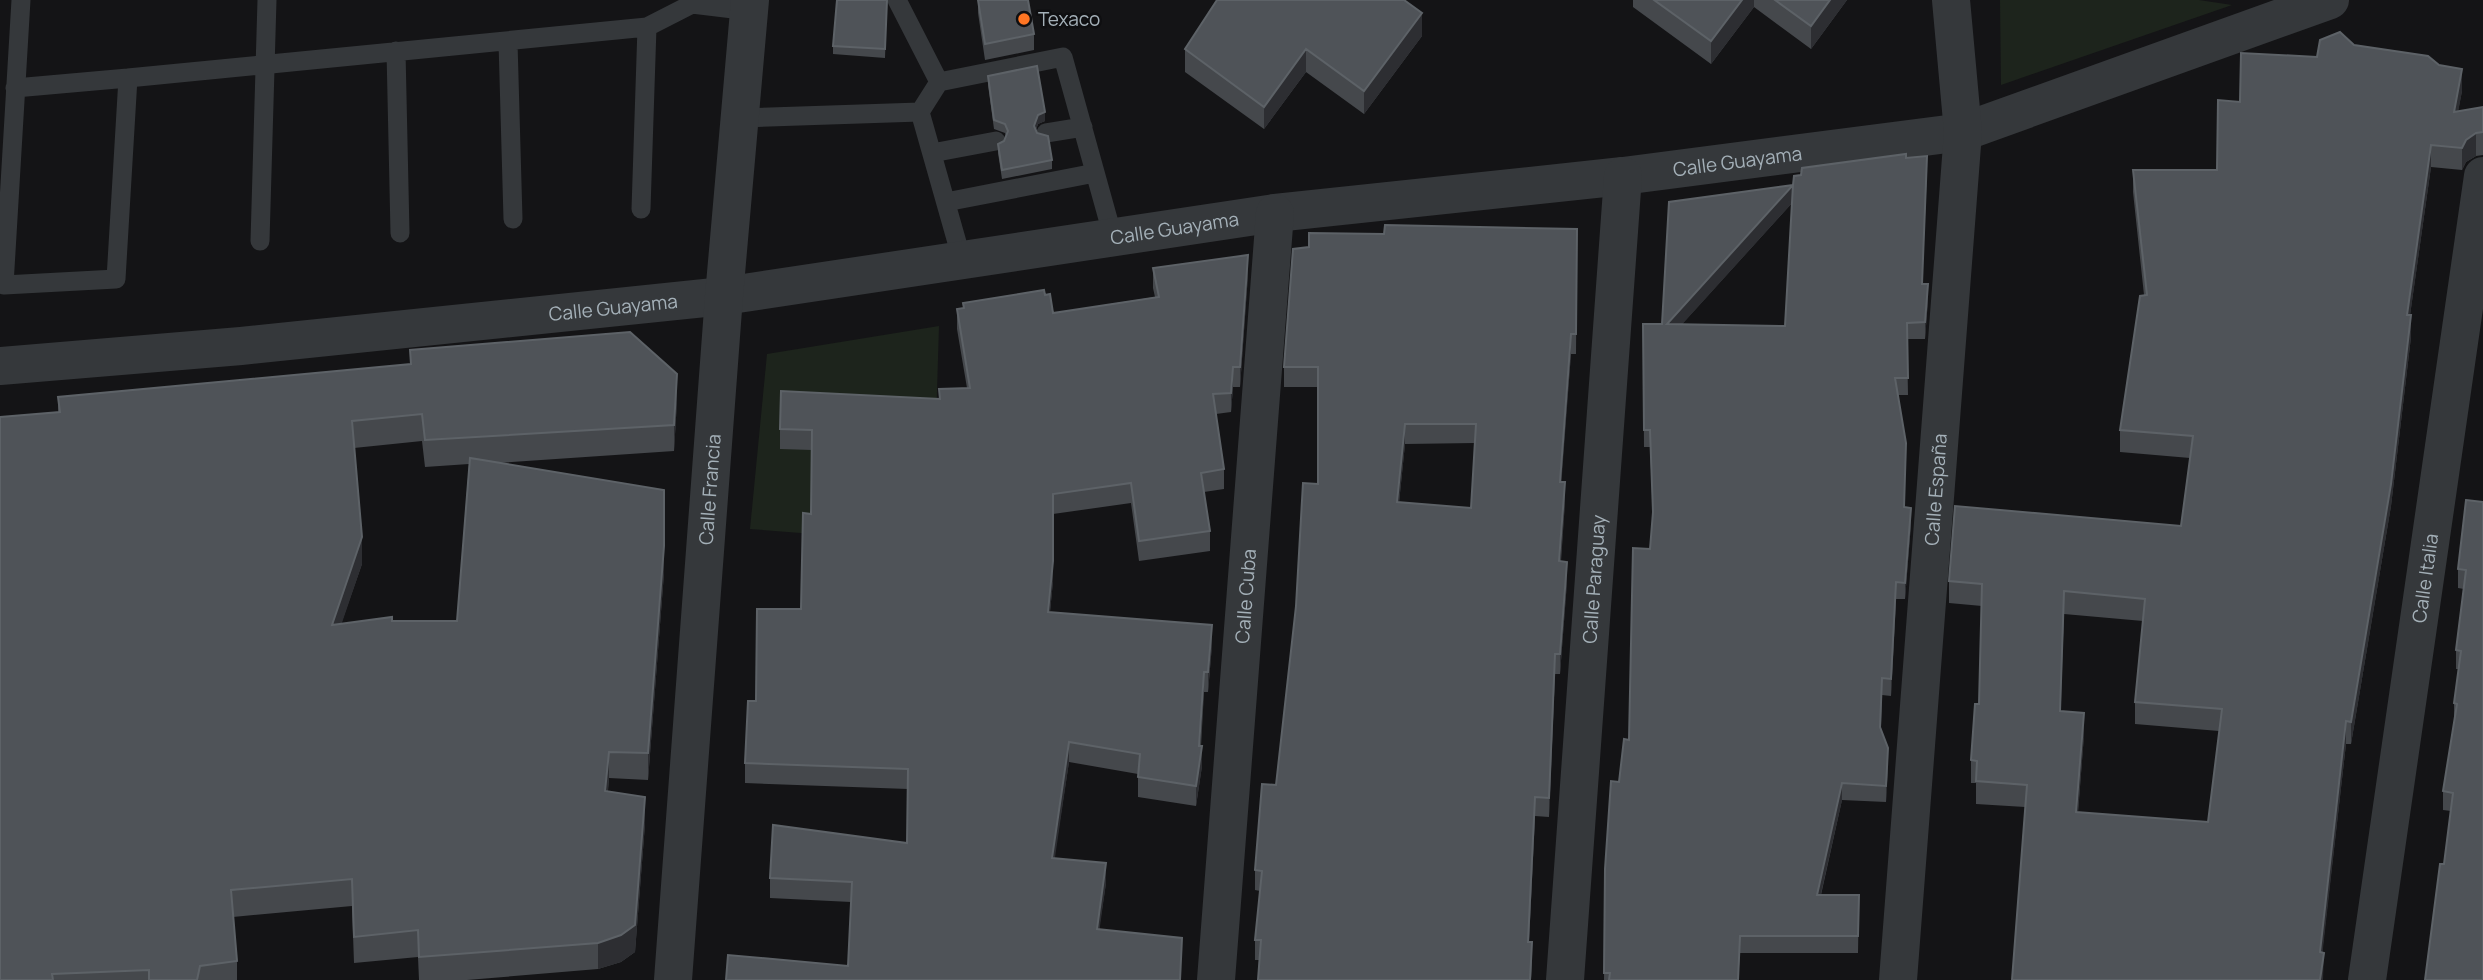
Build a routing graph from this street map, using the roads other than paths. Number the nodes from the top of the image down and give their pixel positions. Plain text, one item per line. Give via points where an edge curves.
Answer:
1 (21, 0) edge
2 (267, 0) edge
3 (897, 0) edge
4 (1951, 0) edge
5 (2330, 0) edge
6 (750, 6) edge
7 (647, 27) junction
8 (508, 42) junction
9 (396, 51) junction
10 (265, 66) junction
11 (128, 78) junction
12 (939, 82) junction
13 (15, 88) junction
14 (920, 112) junction
15 (740, 118) junction
16 (1083, 127) junction
17 (1963, 132) junction
18 (1046, 133) edge
19 (996, 141) dead end
20 (932, 153) junction
21 (1095, 173) junction
22 (1623, 176) junction
23 (2483, 176) edge
24 (946, 202) junction
25 (641, 209) dead end
26 (1275, 213) junction
27 (513, 219) dead end
28 (400, 233) dead end
29 (1113, 237) junction
30 (260, 241) dead end
31 (962, 261) junction
32 (724, 296) junction
33 (0, 366) edge
34 (673, 980) edge
35 (1216, 980) edge
36 (1565, 980) edge
37 (1898, 980) edge
38 (2367, 980) edge

1 - 13 lane
2 - 10 lane
3 - 12 lane
4 - 17 street, Calle España
5 - 17 street, Calle Guayama
6 - 7 lane via 692,4
6 - 15 street, Calle Francia
7 - 8 lane
7 - 25 lane
8 - 9 lane
8 - 27 lane
9 - 10 lane
9 - 28 lane
10 - 11 lane
10 - 30 lane
11 - 13 lane
11 - 13 lane via 116,279 4,285
12 - 14 lane
12 - 16 lane via 1063,57
14 - 15 lane
14 - 20 lane
15 - 32 street, Calle Francia
16 - 18 lane
16 - 21 lane
17 - 22 street, Calle Guayama
17 - 37 street, Calle España
19 - 20 lane
20 - 24 lane
21 - 24 lane
21 - 29 lane
22 - 26 street, Calle Guayama
22 - 36 street, Calle Paraguay
23 - 38 street, Calle Italia
24 - 31 lane
26 - 29 street, Calle Guayama
26 - 35 street, Calle Cuba
29 - 31 street, Calle Guayama
31 - 32 street, Calle Guayama
32 - 33 street, Calle Guayama
32 - 34 street, Calle Francia

